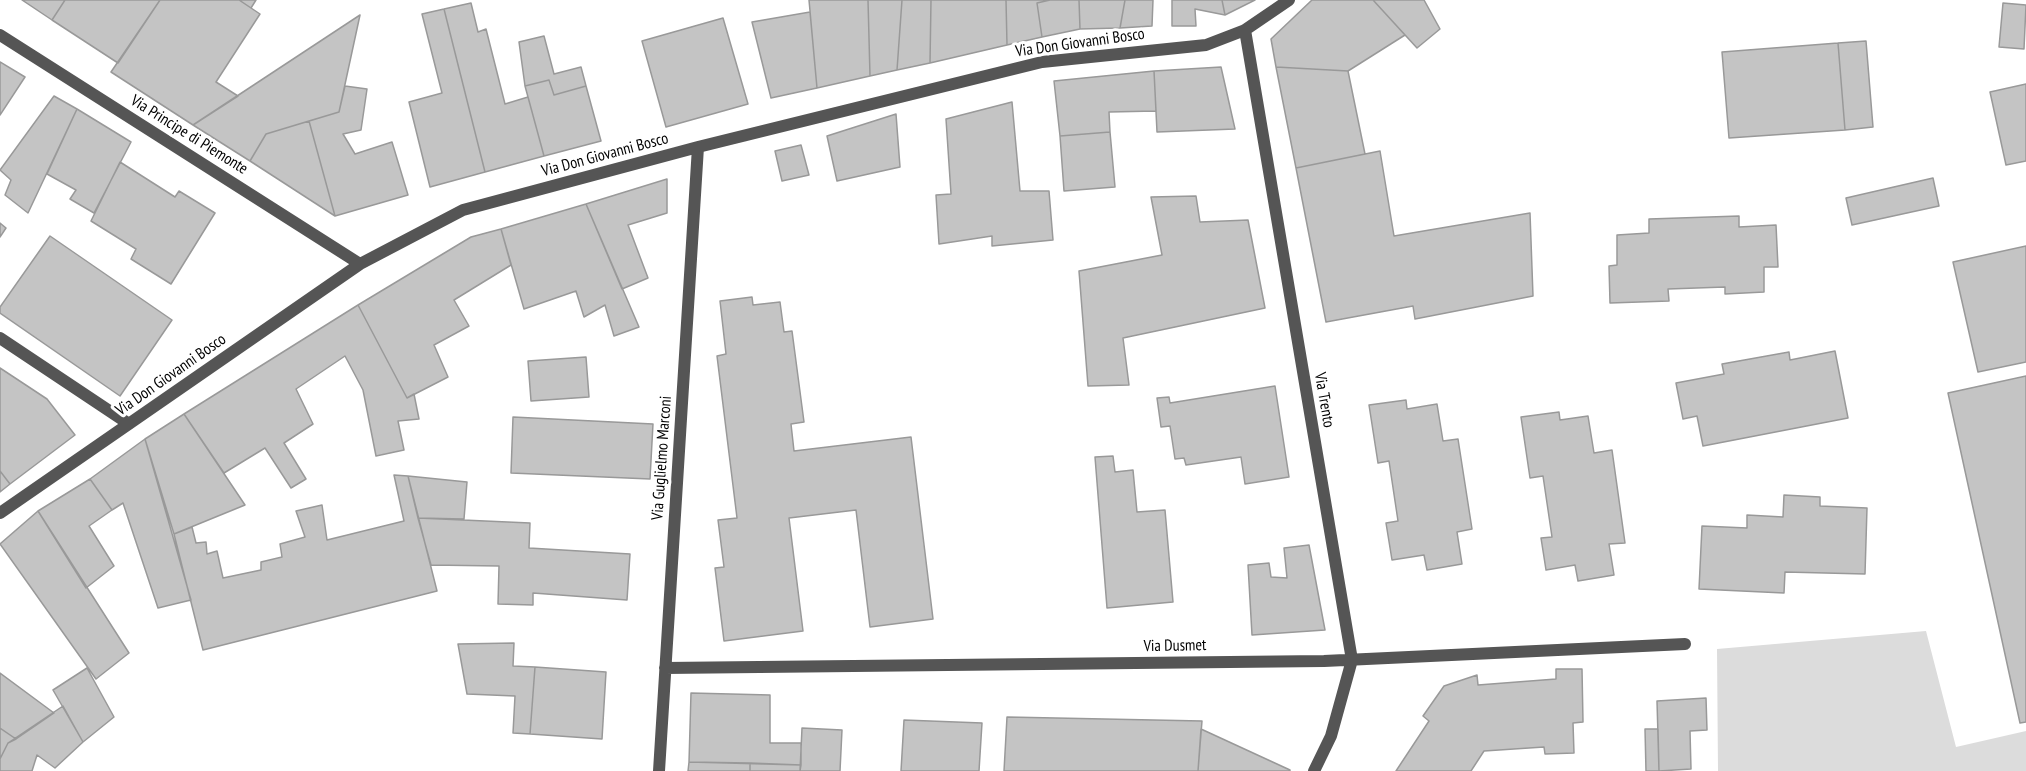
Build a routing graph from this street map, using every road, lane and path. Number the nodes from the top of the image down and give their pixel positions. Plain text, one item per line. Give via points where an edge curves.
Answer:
1 (1289, 0) edge
2 (1245, 30) junction
3 (0, 35) edge
4 (698, 147) junction
5 (360, 264) junction
6 (0, 338) edge
7 (129, 424) junction
8 (0, 513) edge
9 (1684, 644) dead end
10 (1352, 660) junction
11 (666, 668) junction
12 (659, 771) edge
13 (1314, 771) edge

1 - 2 street, Via Don Giovanni Bosco
2 - 4 street, Via Don Giovanni Bosco via 1206,45 1042,62
2 - 10 street, Via Trento
3 - 5 street, Via Principe di Piemonte
4 - 5 street, Via Don Giovanni Bosco via 463,210
4 - 11 street, Via Guglielmo Marconi
5 - 7 street, Via Don Giovanni Bosco
6 - 7 street
7 - 8 street, Via Don Giovanni Bosco
9 - 10 street, Via Dusmet
10 - 11 street, Via Dusmet
10 - 13 street, Via Trento via 1331,735
11 - 12 street, Via Guglielmo Marconi

